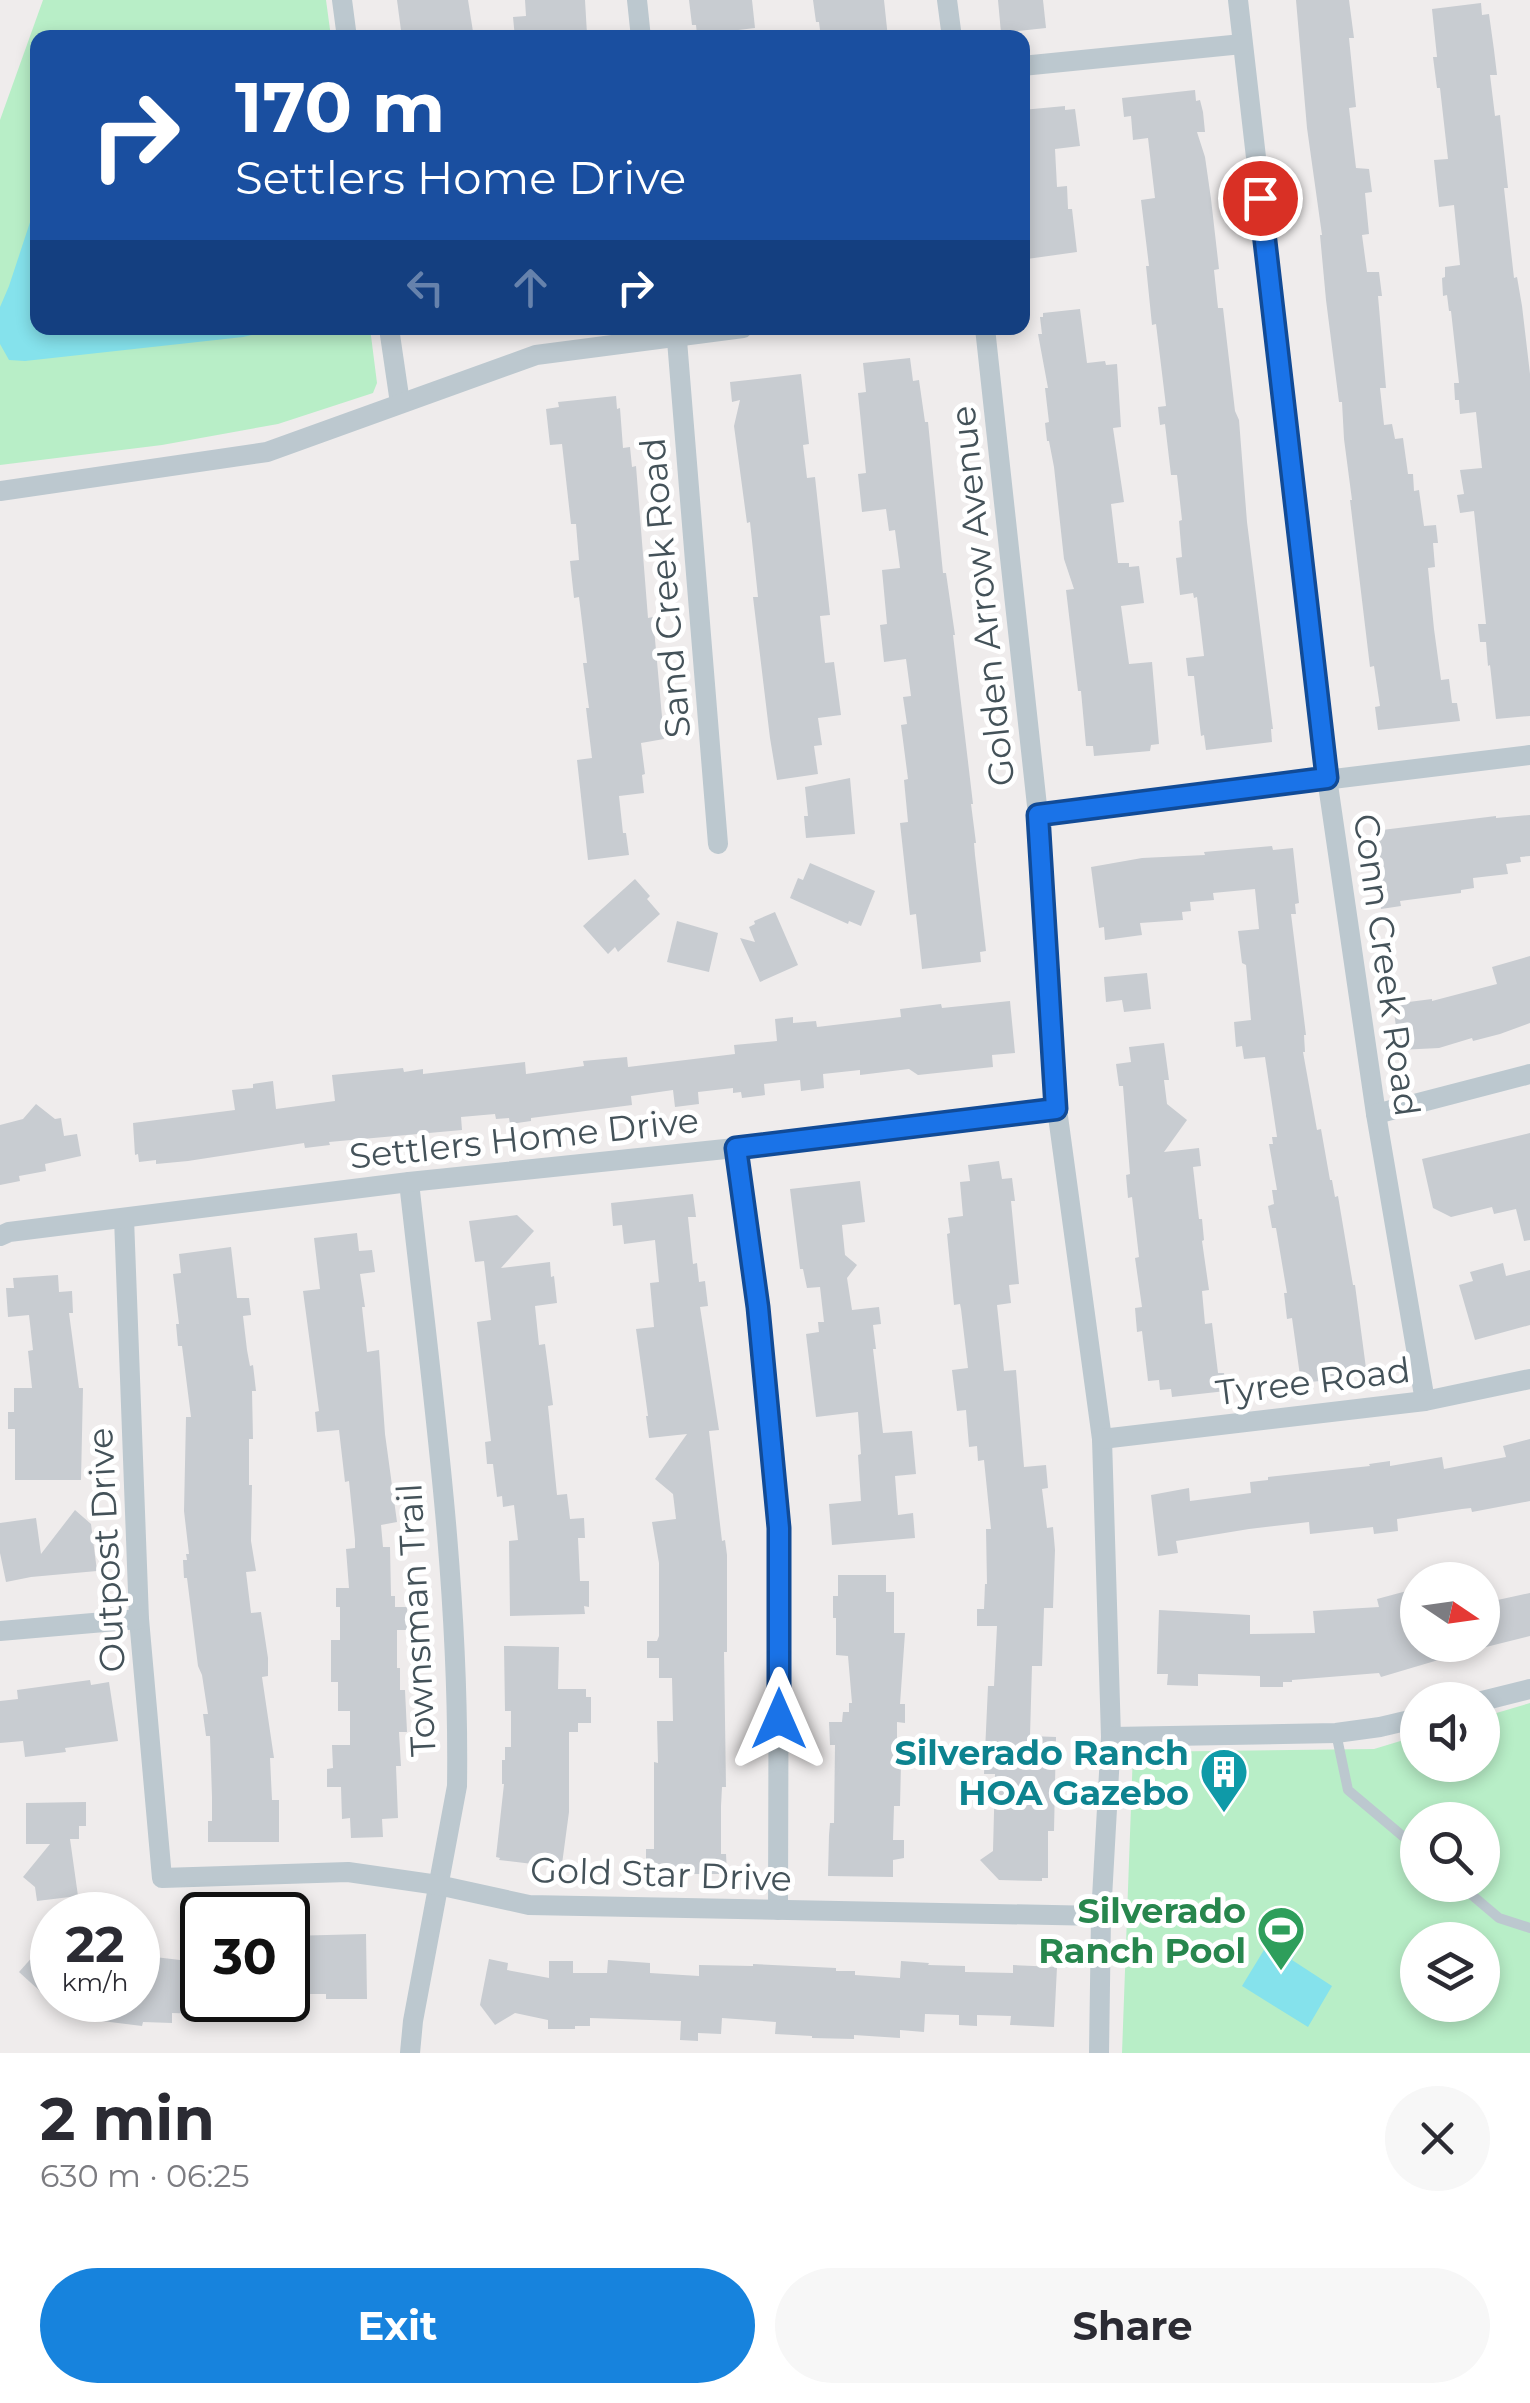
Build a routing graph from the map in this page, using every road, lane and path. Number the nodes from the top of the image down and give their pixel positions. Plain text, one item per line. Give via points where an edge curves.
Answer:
1 (342, 0) edge
2 (637, 0) edge
3 (946, 0) edge
4 (1238, 0) edge
5 (346, 30) edge
6 (641, 30) edge
7 (951, 30) edge
8 (1242, 44) junction
9 (1030, 65) edge
10 (391, 335) edge
11 (653, 335) edge
12 (676, 335) edge
13 (987, 335) edge
14 (400, 403) junction
15 (0, 491) edge
16 (1530, 754) edge
17 (1327, 778) junction
18 (1038, 815) junction
19 (718, 844) dead end
20 (1530, 1074) edge
21 (1056, 1109) junction
22 (1376, 1114) junction
23 (736, 1148) junction
24 (409, 1182) junction
25 (124, 1218) junction
26 (0, 1236) edge
27 (1530, 1379) edge
28 (1426, 1401) junction
29 (1102, 1439) junction
30 (139, 1619) junction
31 (0, 1631) edge
32 (1530, 1688) edge
33 (1500, 1696) edge
34 (1400, 1723) edge
35 (1336, 1733) junction
36 (1111, 1737) junction
37 (1400, 1834) edge
38 (162, 1878) joint
39 (438, 1886) junction
40 (1480, 1902) edge
41 (778, 1910) junction
42 (1101, 1916) junction
43 (1530, 1928) edge
44 (410, 2053) edge
45 (1099, 2053) edge

1 - 5 street
2 - 6 street
3 - 7 street
4 - 8 street, Conn Creek Road
8 - 9 street
8 - 17 street, Conn Creek Road
10 - 14 street
11 - 14 street via 536,355
12 - 19 street, Sand Creek Road
13 - 18 street, Golden Arrow Avenue
14 - 15 street via 267,452
16 - 17 street
17 - 18 street
17 - 22 street, Conn Creek Road
18 - 21 street, Golden Arrow Avenue
20 - 22 street
21 - 23 street, Settlers Home Drive
21 - 29 street, Golden Arrow Avenue
22 - 28 street, Conn Creek Road
23 - 24 street, Settlers Home Drive
23 - 41 street via 779,1528
24 - 25 street, Settlers Home Drive
24 - 39 street, Townsman Trail via 452,1587 456,1786
25 - 26 street, Settlers Home Drive
25 - 30 street, Outpost Drive
27 - 28 street, Tyree Road
28 - 29 street, Tyree Road
29 - 36 street, Golden Arrow Avenue
30 - 31 street
30 - 38 street, Outpost Drive
32 - 33 street
34 - 35 street
35 - 36 street
35 - 37 lane via 1348,1790
36 - 42 street, Golden Arrow Avenue
38 - 39 street, Gold Star Drive via 348,1872
39 - 41 street, Gold Star Drive via 529,1905
39 - 44 street, Townsman Trail
40 - 43 lane via 1499,1918
41 - 42 street, Gold Star Drive
42 - 45 street, Golden Arrow Avenue

